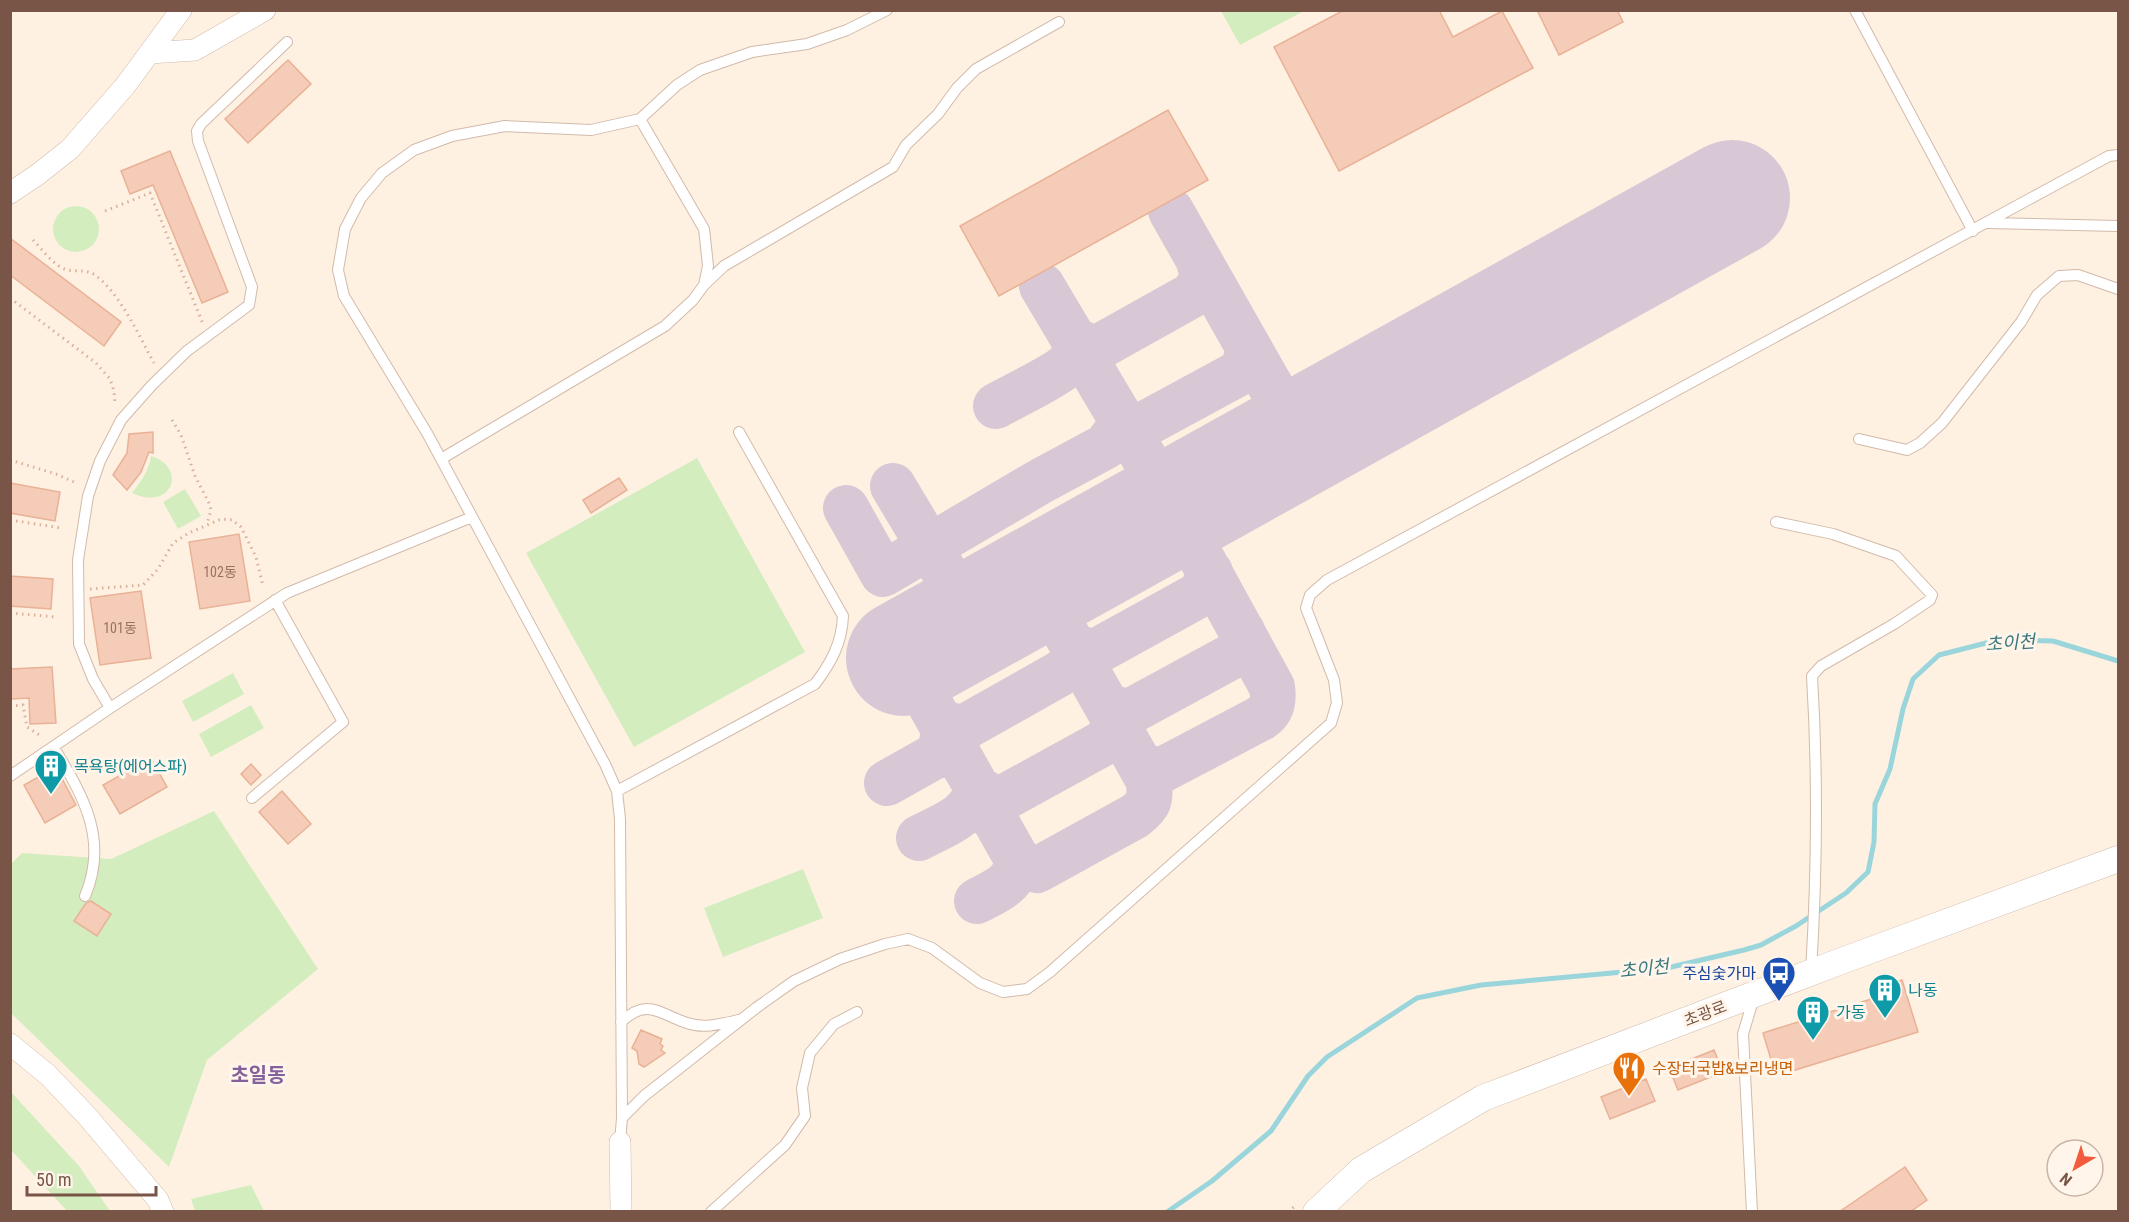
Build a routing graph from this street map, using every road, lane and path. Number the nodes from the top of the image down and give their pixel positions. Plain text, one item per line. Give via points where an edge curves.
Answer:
1 (181, 10) edge
2 (265, 10) edge
3 (887, 10) edge
4 (1855, 10) edge
5 (1059, 22) dead end
6 (287, 42) dead end
7 (150, 53) junction
8 (640, 119) junction
9 (2118, 155) edge
10 (10, 193) edge
11 (105, 211) dead end
12 (1988, 223) junction
13 (2118, 226) edge
14 (1973, 231) junction
15 (33, 240) dead end
16 (704, 285) junction
17 (2118, 289) edge
18 (10, 298) edge
19 (204, 326) dead end
20 (154, 363) dead end
21 (115, 403) dead end
22 (172, 420) dead end
23 (739, 432) dead end
24 (1859, 439) dead end
25 (441, 459) junction
26 (10, 460) edge
27 (74, 482) dead end
28 (472, 517) junction
29 (10, 519) edge
30 (1776, 522) dead end
31 (207, 524) junction
32 (62, 528) dead end
33 (263, 586) dead end
34 (86, 590) dead end
35 (275, 600) junction
36 (10, 613) edge
37 (56, 617) dead end
38 (10, 706) edge
39 (110, 708) junction
40 (41, 736) dead end
41 (54, 748) junction
42 (10, 776) edge
43 (617, 791) junction
44 (252, 798) dead end
45 (2118, 859) edge
46 (85, 896) dead end
47 (1811, 972) junction
48 (1754, 994) junction
49 (857, 1012) dead end
50 (743, 1019) junction
51 (621, 1022) junction
52 (10, 1044) edge
53 (622, 1118) junction
54 (620, 1142) joint
55 (164, 1212) edge
56 (621, 1212) edge
57 (711, 1212) edge
58 (1317, 1212) edge
59 (1752, 1212) edge

1 - 7 street
2 - 7 street via 195,50
3 - 8 lane via 807,44 752,52 700,70
4 - 14 lane
5 - 16 lane via 976,69 906,145 892,167 724,266
6 - 39 lane via 197,131 252,287 249,305 187,351 121,420 100,460 88,496 78,560 79,644
7 - 10 street via 70,149
8 - 16 lane via 704,229 708,267
8 - 25 lane via 591,130 505,126 452,136 414,150 382,173 361,198 343,239 338,270 344,296
9 - 12 lane via 2109,156
11 - 19 path via 150,193
12 - 13 lane
12 - 14 lane
14 - 50 lane via 1327,580 1310,595 1306,608 1334,680 1337,703 1331,723 1027,989 1003,992 980,983 932,948 908,939 840,959 794,981
15 - 20 path via 67,270 95,275 130,319
16 - 25 lane via 665,326
17 - 24 lane via 2078,275 2059,276 2037,295 1990,363 1942,423 1920,443 1907,450
18 - 21 path via 96,363 110,379
22 - 31 path via 210,505
23 - 43 lane via 843,616 842,634 831,663 815,684
25 - 28 lane
26 - 27 path
28 - 35 lane
28 - 43 lane
29 - 32 path
30 - 47 lane via 1833,534 1896,556 1932,595 1920,607 1821,666 1812,676 1816,783
31 - 33 path via 221,519 232,520 241,527 256,557
31 - 34 path via 173,543 143,585
35 - 39 lane
35 - 44 lane via 343,722
36 - 37 path
38 - 40 path via 23,705 27,727
39 - 41 lane
41 - 42 lane
41 - 46 lane via 88,809 93,828 93,868
43 - 51 lane
45 - 47 street, 초광로
47 - 48 street, 초광로
48 - 58 street, 초광로 via 1483,1098 1361,1170
48 - 59 lane via 1743,1034
49 - 57 lane via 834,1024 810,1053 801,1088 805,1116 785,1145
50 - 51 lane via 710,1027 687,1023 649,1008 638,1009
50 - 53 lane via 644,1096
51 - 53 lane
52 - 55 street via 48,1075 87,1116
53 - 54 lane
54 - 56 street

